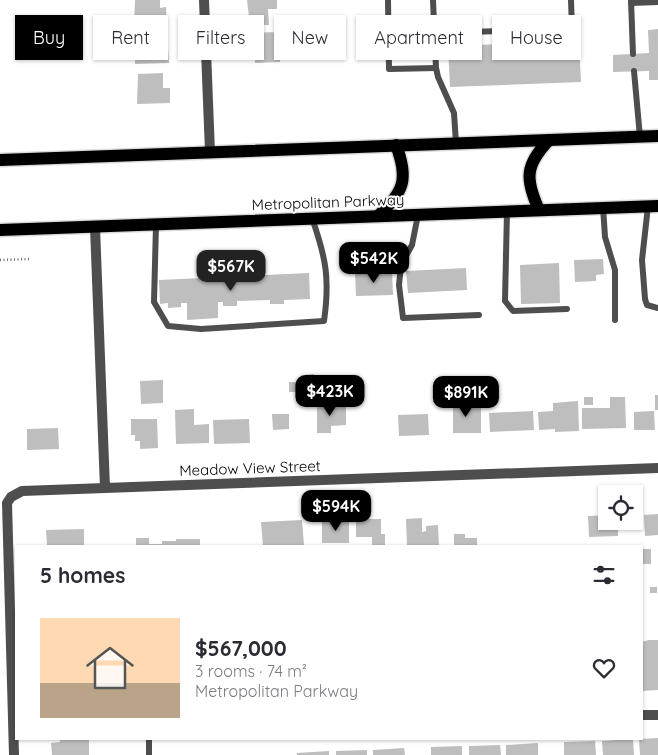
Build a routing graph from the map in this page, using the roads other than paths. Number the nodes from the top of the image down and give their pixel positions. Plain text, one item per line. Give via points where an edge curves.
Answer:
1 (204, 0) edge
2 (388, 0) edge
3 (433, 0) edge
4 (571, 0) edge
5 (631, 2) edge
6 (658, 2) edge
7 (434, 15) edge
8 (482, 32) edge
9 (633, 54) dead end
10 (436, 60) edge
11 (436, 68) junction
12 (634, 71) dead end
13 (640, 136) junction
14 (658, 136) edge
15 (549, 140) junction
16 (456, 143) junction
17 (396, 145) junction
18 (210, 152) junction
19 (0, 160) edge
20 (653, 206) edge
21 (603, 207) junction
22 (538, 210) junction
23 (507, 211) junction
24 (418, 215) junction
25 (378, 216) junction
26 (312, 218) junction
27 (156, 225) junction
28 (95, 227) junction
29 (0, 230) edge
30 (658, 308) edge
31 (567, 309) dead end
32 (479, 316) dead end
33 (615, 320) dead end
34 (658, 468) edge
35 (105, 488) junction
36 (643, 715) edge
37 (658, 715) edge
38 (149, 740) edge
39 (14, 755) edge
40 (149, 755) edge

1 - 18 street
2 - 11 lane via 389,69
3 - 7 lane
4 - 8 lane via 572,29
5 - 6 lane
5 - 9 lane
10 - 11 lane
11 - 16 lane via 454,113
12 - 13 lane
13 - 14 main road
13 - 15 main road
15 - 16 main road
15 - 22 main road via 538,152 529,174 529,185
16 - 17 main road
17 - 18 main road
17 - 25 main road via 404,170 403,182 392,203
18 - 19 main road
20 - 21 main road, Metropolitan Parkway
20 - 30 lane via 642,260 645,299 647,305
21 - 22 main road, Metropolitan Parkway
21 - 33 lane via 605,237 615,270
22 - 23 main road, Metropolitan Parkway
23 - 24 main road, Metropolitan Parkway
23 - 31 lane via 507,307 513,311
24 - 25 main road, Metropolitan Parkway
24 - 32 lane via 412,245 401,265 402,318
25 - 26 main road, Metropolitan Parkway
26 - 27 main road, Metropolitan Parkway
26 - 27 lane via 324,255 328,292 324,321 201,329 168,326 154,302
27 - 28 main road, Metropolitan Parkway
28 - 29 main road, Metropolitan Parkway
28 - 35 street
34 - 35 street, Meadow View Street
35 - 39 street, Meadow View Street via 22,491 10,496 7,503
36 - 37 street
38 - 40 lane

